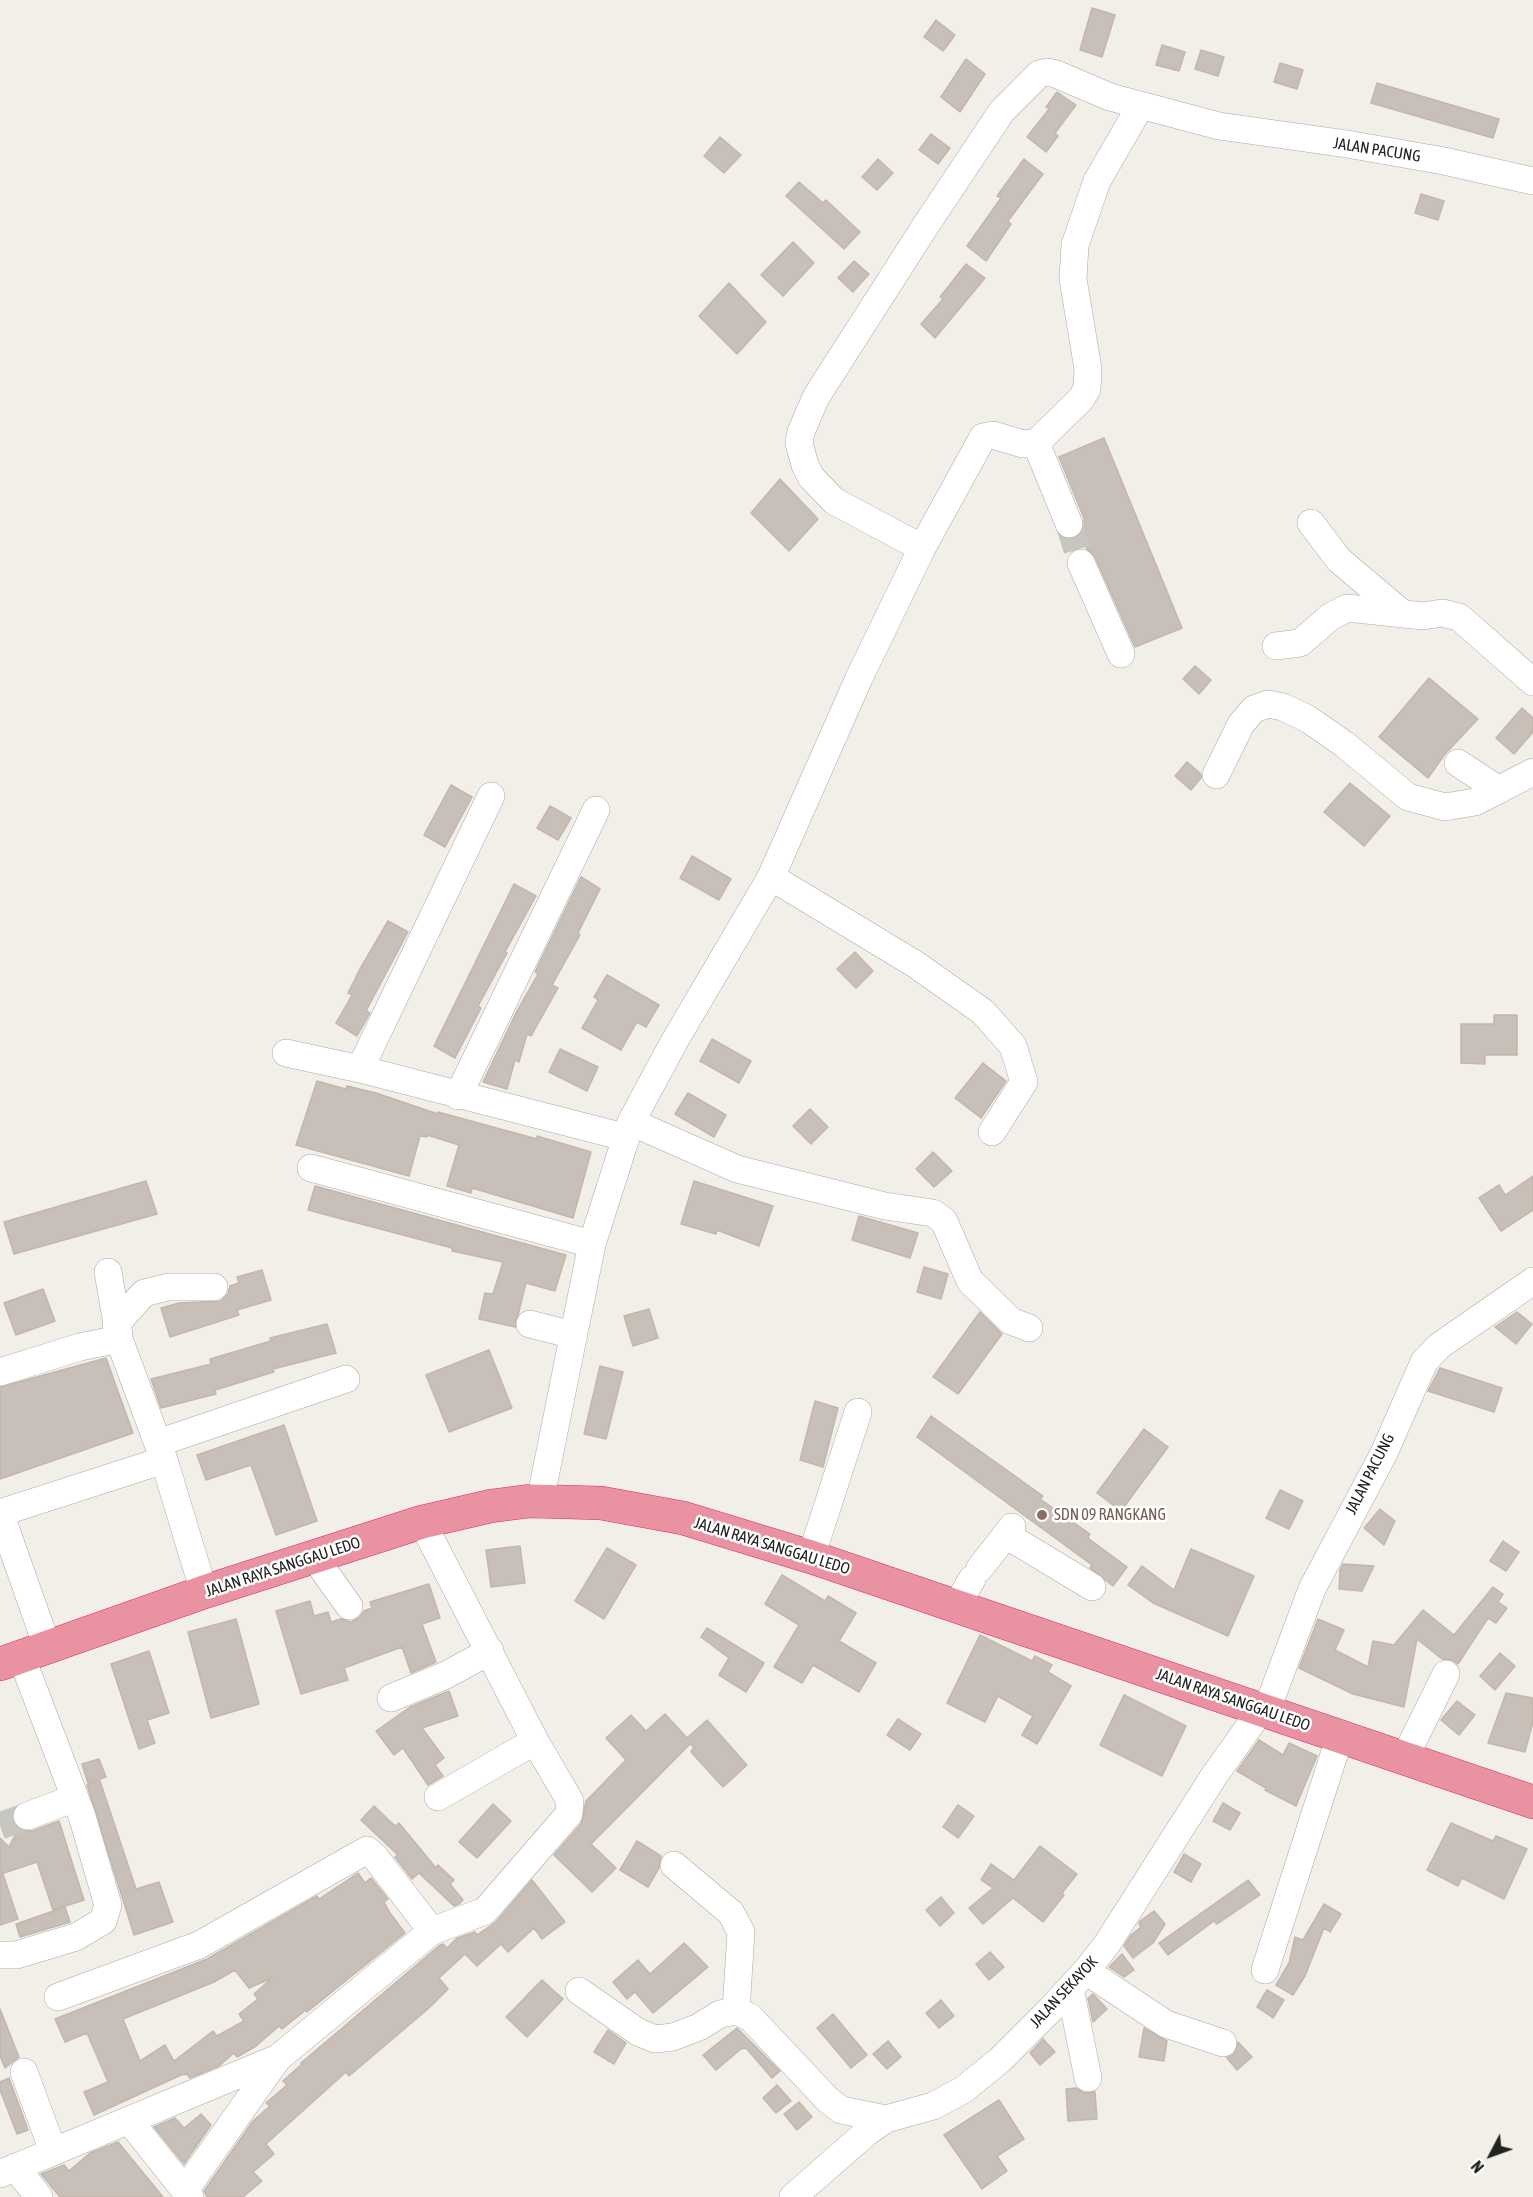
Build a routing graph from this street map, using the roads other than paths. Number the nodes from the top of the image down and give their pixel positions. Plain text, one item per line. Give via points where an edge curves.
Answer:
1 (1142, 105) junction
2 (1533, 181) edge
3 (1036, 443) junction
4 (1311, 523) dead end
5 (1068, 524) tunnel mouth
6 (922, 548) junction
7 (1081, 563) tunnel mouth
8 (1404, 615) junction
9 (1276, 646) dead end
10 (1121, 654) dead end
11 (1533, 682) edge
12 (1458, 764) dead end
13 (1533, 772) edge
14 (1216, 775) dead end
15 (1499, 790) junction
16 (491, 796) dead end
17 (596, 810) dead end
18 (771, 877) junction
19 (286, 1053) dead end
20 (360, 1069) junction
21 (458, 1096) junction
22 (628, 1130) junction
23 (992, 1132) dead end
24 (311, 1168) dead end
25 (592, 1244) junction
26 (108, 1272) dead end
27 (1533, 1281) edge
28 (213, 1287) dead end
29 (530, 1324) dead end
30 (1029, 1328) dead end
31 (118, 1331) junction
32 (573, 1335) junction
33 (0, 1372) edge
34 (346, 1379) dead end
35 (858, 1412) dead end
36 (161, 1451) junction
37 (540, 1501) junction
38 (0, 1513) edge
39 (422, 1522) junction
40 (314, 1557) junction
41 (811, 1557) junction
42 (970, 1584) junction
43 (1092, 1587) dead end
44 (204, 1592) junction
45 (349, 1606) dead end
46 (490, 1651) junction
47 (23, 1655) edge
48 (1446, 1674) dead end
49 (391, 1698) dead end
50 (1263, 1711) junction
51 (1340, 1736) junction
52 (535, 1741) junction
53 (1406, 1757) junction
54 (438, 1797) dead end
55 (75, 1798) junction
56 (1533, 1802) edge
57 (27, 1816) tunnel mouth
58 (674, 1865) dead end
59 (432, 1931) junction
60 (0, 1955) edge
61 (1265, 1970) dead end
62 (1078, 1980) junction
63 (579, 1991) dead end
64 (58, 1997) dead end
65 (736, 2012) junction
66 (1223, 2043) dead end
67 (278, 2058) junction
68 (24, 2072) dead end
69 (1088, 2078) dead end
70 (886, 2119) junction
71 (129, 2120) junction
72 (53, 2151) junction
73 (8, 2170) edge
74 (187, 2193) edge
75 (39, 2197) edge
76 (793, 2197) edge

1 - 2 street, JALAN PACUNG via 1219,126 1347,144
1 - 3 street via 1097,181 1075,245 1073,279 1088,369 1087,389 1082,399
1 - 6 street, JALAN PACUNG via 1047,72 1038,74 1002,111 809,411 799,443 811,477 843,508
3 - 5 street
3 - 6 street via 1023,444 993,435 983,437
4 - 8 street via 1339,560
6 - 18 street via 859,678
7 - 10 street
8 - 9 street via 1347,608 1300,643
8 - 11 street via 1442,613 1459,617
12 - 15 street
13 - 15 street
14 - 15 street via 1241,724 1254,709 1268,704 1308,719 1408,797 1445,807 1475,802
16 - 20 street
17 - 21 street
18 - 22 street via 674,1042
18 - 23 street via 915,964 982,1012 1013,1046 1024,1082
19 - 20 street
20 - 21 street
21 - 22 street
22 - 25 street
22 - 30 street via 737,1170 873,1203 933,1213 944,1221 970,1281 1011,1321
24 - 25 street
25 - 32 street
26 - 31 street
27 - 50 street, JALAN PACUNG via 1439,1346 1424,1362 1384,1453 1312,1588
28 - 31 street via 168,1287 144,1293
29 - 32 street
31 - 33 street
31 - 36 street
32 - 37 street
34 - 36 street
35 - 41 street
36 - 38 street
36 - 44 street
37 - 39 highway, JALAN RAYA SANGGAU LEDO via 491,1506
37 - 41 highway, JALAN RAYA SANGGAU LEDO via 601,1503 658,1512
38 - 47 street
39 - 40 highway, JALAN RAYA SANGGAU LEDO
39 - 46 street
40 - 44 highway, JALAN RAYA SANGGAU LEDO
40 - 45 street
41 - 42 highway, JALAN RAYA SANGGAU LEDO
42 - 43 street via 1009,1531
42 - 50 highway, JALAN RAYA SANGGAU LEDO
44 - 47 highway, JALAN RAYA SANGGAU LEDO
46 - 49 street
46 - 52 street
47 - 55 street
48 - 53 street
50 - 51 highway, JALAN RAYA SANGGAU LEDO
50 - 62 street, JALAN SEKAYOK via 1219,1769 1107,1944
51 - 53 highway, JALAN RAYA SANGGAU LEDO
51 - 61 street
52 - 54 street
52 - 59 street via 570,1801 569,1814 485,1911
53 - 56 highway, JALAN RAYA SANGGAU LEDO
55 - 57 street
55 - 60 street via 108,1905 104,1921 76,1937 16,1955
58 - 65 street via 731,1913 741,1932
59 - 64 street via 367,1850 199,1945
59 - 67 street
62 - 66 street via 1166,2024
62 - 69 street
62 - 70 street, JALAN SEKAYOK via 1000,2060 963,2090 933,2106
63 - 65 street via 638,2032 655,2039 673,2037 720,2014
65 - 70 street via 750,2017 841,2110
67 - 71 street
67 - 74 street
68 - 72 street
70 - 76 street, JALAN SEKAYOK
71 - 72 street
71 - 74 street
72 - 73 street
73 - 75 street

